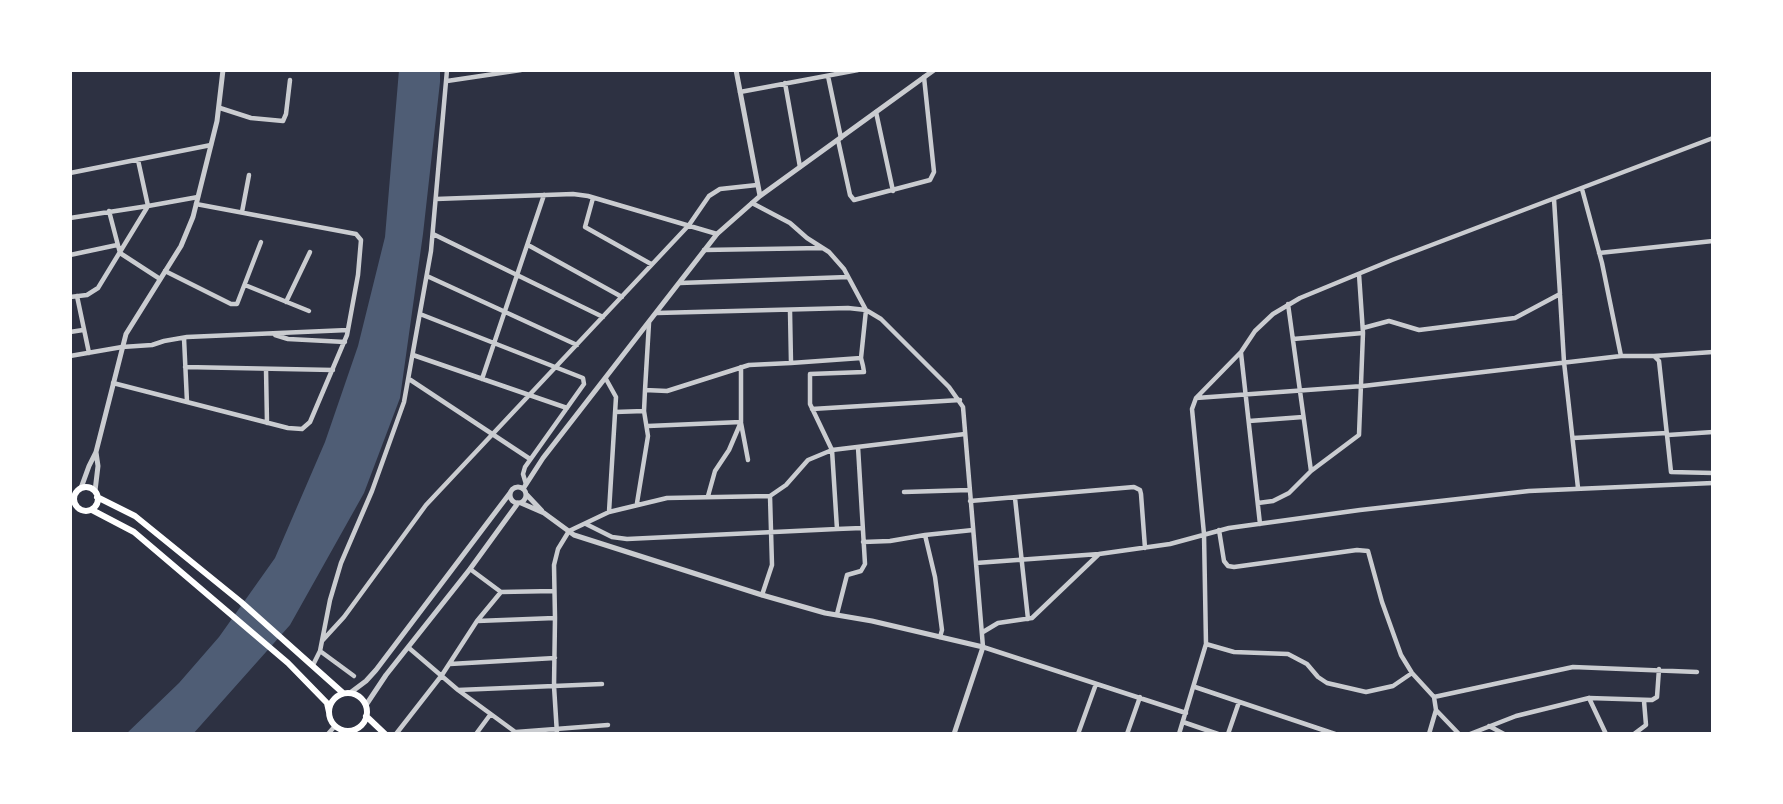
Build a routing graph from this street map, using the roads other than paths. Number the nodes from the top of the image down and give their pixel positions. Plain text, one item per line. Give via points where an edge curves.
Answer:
1 (223, 70) edge
2 (447, 70) edge
3 (521, 70) edge
4 (736, 70) edge
5 (859, 70) edge
6 (934, 70) edge
7 (828, 75) junction
8 (924, 77) junction
9 (290, 80) dead end
10 (447, 80) junction
11 (785, 83) junction
12 (740, 92) junction
13 (220, 108) junction
14 (876, 112) junction
15 (1713, 138) edge
16 (840, 139) junction
17 (211, 145) junction
18 (138, 160) junction
19 (800, 167) junction
20 (70, 173) edge
21 (250, 175) dead end
22 (757, 185) junction
23 (1582, 189) junction
24 (893, 191) junction
25 (544, 195) junction
26 (760, 196) junction
27 (593, 198) junction
28 (436, 199) junction
29 (1554, 199) junction
30 (197, 200) junction
31 (752, 203) junction
32 (148, 206) junction
33 (109, 211) junction
34 (242, 212) junction
35 (70, 219) edge
36 (689, 225) junction
37 (433, 234) junction
38 (717, 234) junction
39 (1713, 241) edge
40 (261, 242) dead end
41 (117, 245) junction
42 (528, 245) junction
43 (824, 248) junction
44 (704, 250) junction
45 (310, 252) dead end
46 (120, 253) junction
47 (1599, 253) junction
48 (70, 255) edge
49 (652, 264) junction
50 (165, 271) junction
51 (518, 274) junction
52 (1359, 274) junction
53 (427, 275) junction
54 (848, 277) junction
55 (160, 279) junction
56 (680, 282) junction
57 (245, 285) junction
58 (1560, 294) junction
59 (77, 296) junction
60 (70, 297) edge
61 (622, 297) junction
62 (286, 302) junction
63 (1288, 304) junction
64 (790, 310) junction
65 (866, 310) junction
66 (309, 311) dead end
67 (506, 311) junction
68 (420, 313) junction
69 (657, 313) junction
70 (603, 317) junction
71 (649, 323) junction
72 (83, 330) junction
73 (348, 330) junction
74 (1363, 330) junction
75 (70, 332) edge
76 (275, 334) junction
77 (184, 338) junction
78 (1293, 339) junction
79 (345, 342) junction
80 (494, 343) junction
81 (578, 345) junction
82 (122, 347) junction
83 (1241, 352) junction
84 (1713, 352) edge
85 (89, 353) junction
86 (413, 355) junction
87 (70, 356) edge
88 (1621, 356) junction
89 (1654, 356) junction
90 (861, 358) junction
91 (1564, 362) junction
92 (791, 363) junction
93 (810, 363) junction
94 (186, 367) junction
95 (741, 367) junction
96 (556, 368) junction
97 (266, 369) junction
98 (333, 370) junction
99 (810, 374) junction
100 (482, 379) junction
101 (606, 379) junction
102 (409, 380) junction
103 (113, 383) junction
104 (1363, 386) junction
105 (645, 390) junction
106 (1300, 391) junction
107 (1246, 394) junction
108 (530, 396) junction
109 (1196, 398) junction
110 (960, 400) junction
111 (187, 402) junction
112 (567, 408) junction
113 (812, 409) junction
114 (644, 411) junction
115 (615, 412) junction
116 (1303, 417) junction
117 (1249, 421) junction
118 (741, 422) junction
119 (267, 423) junction
120 (648, 426) junction
121 (1713, 432) edge
122 (965, 433) junction
123 (493, 434) junction
124 (1668, 434) junction
125 (1573, 438) junction
126 (858, 447) junction
127 (832, 450) junction
128 (96, 452) junction
129 (530, 459) junction
130 (748, 460) dead end
131 (1311, 471) junction
132 (1713, 473) edge
133 (1713, 483) edge
134 (525, 489) junction
135 (1578, 489) junction
136 (969, 490) junction
137 (76, 491) edge
138 (904, 492) dead end
139 (510, 493) junction
140 (96, 494) junction
141 (708, 496) junction
142 (770, 496) junction
143 (1015, 498) junction
144 (970, 501) junction
145 (72, 502) edge
146 (519, 503) junction
147 (1258, 503) junction
148 (637, 504) junction
149 (92, 510) junction
150 (609, 512) junction
151 (544, 513) junction
152 (586, 524) junction
153 (1260, 524) junction
154 (862, 528) junction
155 (837, 529) junction
156 (973, 530) junction
157 (1219, 530) junction
158 (770, 532) junction
159 (571, 533) junction
160 (1204, 534) junction
161 (925, 535) junction
162 (863, 542) junction
163 (1145, 548) junction
164 (1099, 554) junction
165 (1021, 559) junction
166 (976, 563) junction
167 (470, 569) junction
168 (554, 591) junction
169 (500, 592) junction
170 (762, 595) junction
171 (837, 614) junction
172 (555, 618) junction
173 (1028, 620) junction
174 (477, 621) junction
175 (982, 633) junction
176 (940, 637) junction
177 (322, 641) junction
178 (1206, 644) junction
179 (983, 647) junction
180 (410, 648) junction
181 (320, 651) junction
182 (555, 658) junction
183 (449, 664) junction
184 (313, 665) junction
185 (1659, 669) junction
186 (1697, 671) dead end
187 (1412, 673) junction
188 (442, 675) junction
189 (354, 676) dead end
190 (602, 684) dead end
191 (1096, 684) junction
192 (554, 686) junction
193 (1195, 687) junction
194 (458, 690) junction
195 (346, 693) junction
196 (1140, 697) junction
197 (1434, 697) junction
198 (1589, 698) junction
199 (1644, 701) junction
200 (1239, 702) junction
201 (366, 705) junction
202 (1436, 710) junction
203 (329, 712) junction
204 (1186, 713) junction
205 (491, 715) junction
206 (366, 716) junction
207 (1183, 722) junction
208 (608, 725) dead end
209 (335, 726) junction
210 (1488, 726) junction
211 (557, 731) edge
212 (352, 732) edge
213 (1322, 732) edge
214 (517, 733) edge
215 (328, 734) edge
216 (385, 734) edge
217 (396, 734) edge
218 (476, 734) edge
219 (954, 734) edge
220 (1078, 734) edge
221 (1127, 734) edge
222 (1179, 734) edge
223 (1218, 734) edge
224 (1228, 734) edge
225 (1335, 734) edge
226 (1429, 734) edge
227 (1460, 734) edge
228 (1470, 734) edge
229 (1503, 734) edge
230 (1606, 734) edge
231 (1634, 734) edge

1 - 13 street
2 - 10 street
3 - 10 street
4 - 12 street
5 - 7 street
6 - 8 street
7 - 11 street
7 - 16 street
8 - 14 street
8 - 24 street via 933,177
9 - 13 street via 283,121 251,118
10 - 28 street
11 - 12 street
11 - 19 street
12 - 22 street
13 - 17 street
14 - 16 street
14 - 24 street
15 - 23 street
16 - 19 street
16 - 24 street via 851,198
17 - 18 street
17 - 30 street
18 - 20 street
18 - 32 street
19 - 26 street
21 - 34 street
22 - 26 street
22 - 36 street via 720,188
23 - 29 street
23 - 47 street
25 - 27 street
25 - 28 street
25 - 42 street
26 - 31 street
27 - 36 street
27 - 49 street via 584,227
28 - 37 street
29 - 52 street
29 - 58 street
30 - 32 street
30 - 34 street
30 - 50 street via 181,246
31 - 38 street
31 - 43 street
32 - 33 street
32 - 46 street
33 - 35 street
33 - 41 street
34 - 73 street via 359,237
36 - 38 street
36 - 49 street
37 - 51 street
37 - 53 street
38 - 44 street
39 - 47 street
40 - 57 street
41 - 46 street
41 - 48 street
42 - 51 street
42 - 61 street
43 - 44 street
43 - 54 street
44 - 56 street
45 - 62 street
46 - 55 street
46 - 59 street via 99,288
47 - 88 street
49 - 61 street
50 - 55 street
50 - 57 street via 233,304
51 - 67 street
51 - 70 street
52 - 63 street
52 - 74 street
53 - 67 street
53 - 68 street
54 - 56 street
54 - 65 street
55 - 82 street
56 - 69 street
57 - 62 street
58 - 74 street via 1515,318 1419,330 1389,320
58 - 91 street
59 - 60 street
59 - 72 street
61 - 70 street
62 - 66 street
63 - 78 street
63 - 83 street via 1264,321
64 - 65 street
64 - 69 street
64 - 92 street
65 - 90 street
65 - 110 street via 890,327
67 - 80 street
67 - 81 street
68 - 80 street
68 - 86 street
69 - 71 street
70 - 81 street
71 - 101 street
71 - 105 street
72 - 75 street
72 - 85 street
73 - 76 street
73 - 79 street
74 - 78 street
74 - 104 street
76 - 77 street
76 - 79 street
77 - 82 street
77 - 94 street
78 - 106 street
79 - 98 street
80 - 96 street
80 - 100 street
81 - 96 street
82 - 85 street
82 - 103 street
83 - 107 street
83 - 109 street
84 - 89 street
85 - 87 street
86 - 100 street
86 - 102 street
88 - 89 street
88 - 91 street
89 - 124 street via 1659,361
90 - 93 street
90 - 99 street via 864,372
91 - 104 street
91 - 125 street
92 - 93 street
92 - 95 street
93 - 99 street
94 - 97 street
94 - 111 street
95 - 105 street via 667,391
95 - 118 street
96 - 108 street
96 - 112 street via 584,381
97 - 98 street
97 - 119 street
98 - 119 street via 306,427 297,430
99 - 113 street
100 - 108 street
101 - 115 street via 615,392
101 - 134 street
102 - 123 street
102 - 177 street via 372,491 341,563
103 - 111 street
103 - 128 street
104 - 106 street
104 - 131 street via 1360,435
105 - 114 street
106 - 107 street
106 - 116 street
107 - 109 street
107 - 117 street
108 - 112 street
108 - 123 street
109 - 160 street via 1192,409
110 - 113 street
110 - 122 street
111 - 119 street
112 - 129 street
113 - 127 street
114 - 115 street
114 - 120 street
115 - 150 street
116 - 117 street
116 - 131 street
117 - 147 street
118 - 120 street
118 - 130 street
118 - 141 street via 715,471
120 - 148 street
121 - 124 street
122 - 126 street
122 - 136 street
123 - 129 street
123 - 177 street via 426,505
124 - 125 street
124 - 132 street via 1671,472
125 - 135 street
126 - 127 street
126 - 154 street
127 - 142 street via 808,460
127 - 155 street
128 - 137 street
128 - 140 street
129 - 134 street via 523,474
131 - 147 street via 1282,498
133 - 135 street
134 - 139 street via 517,487
134 - 146 street via 525,499
134 - 151 street
135 - 153 street
136 - 138 street
136 - 144 street
137 - 140 main road via 88,488
137 - 145 main road
139 - 146 street
139 - 195 street via 376,670
140 - 149 main road
140 - 184 main road via 135,516
141 - 142 street
141 - 148 street
142 - 158 street
143 - 144 street
143 - 163 street via 1137,488
143 - 165 street
144 - 156 street
145 - 149 main road via 81,510
146 - 151 street
146 - 167 street
147 - 153 street
148 - 150 street
149 - 203 main road via 134,532 288,663 327,703
150 - 152 street
151 - 159 street
152 - 158 street via 627,539
152 - 159 street
153 - 157 street
154 - 155 street
154 - 162 street
155 - 158 street
156 - 161 street
156 - 166 street
157 - 160 street
157 - 187 street via 1224,561 1234,567 1368,551 1394,638
158 - 170 street via 772,565
159 - 168 street via 555,557
159 - 170 street
160 - 163 street
160 - 178 street
161 - 162 street
161 - 176 street via 935,577
162 - 171 street via 864,569 847,575
163 - 164 street
164 - 165 street
164 - 173 street
165 - 166 street
165 - 173 street
166 - 175 street
167 - 169 street
167 - 180 street
168 - 169 street
168 - 172 street
169 - 174 street
170 - 171 street
171 - 176 street
172 - 174 street
172 - 182 street
173 - 175 street via 998,623
174 - 183 street
175 - 179 street
176 - 179 street
177 - 181 street
178 - 187 street via 1234,652 1288,654 1327,683 1366,692 1393,686
178 - 193 street
179 - 191 street
179 - 219 street
180 - 188 street
180 - 201 street
181 - 184 street
181 - 189 street
182 - 183 street
182 - 192 street
183 - 188 street
184 - 195 main road
185 - 186 street
185 - 197 street via 1573,667
185 - 199 street via 1657,696
187 - 197 street
188 - 194 street
188 - 217 street
190 - 192 street
191 - 196 street
191 - 220 street
192 - 194 street
192 - 211 street
193 - 200 street
193 - 204 street
194 - 205 street
195 - 201 main road
195 - 203 main road via 333,700
196 - 204 street
196 - 221 street
197 - 202 street
198 - 199 street
198 - 210 street
198 - 230 street
199 - 231 street via 1646,725
200 - 213 street
200 - 224 street
201 - 206 main road
202 - 226 street
202 - 227 street
203 - 209 main road
204 - 207 street
205 - 214 street
205 - 218 street
206 - 212 main road
206 - 216 main road
207 - 222 street
207 - 223 street
208 - 211 street
209 - 212 main road
209 - 215 street
210 - 228 street
210 - 229 street
211 - 214 street
213 - 225 street

